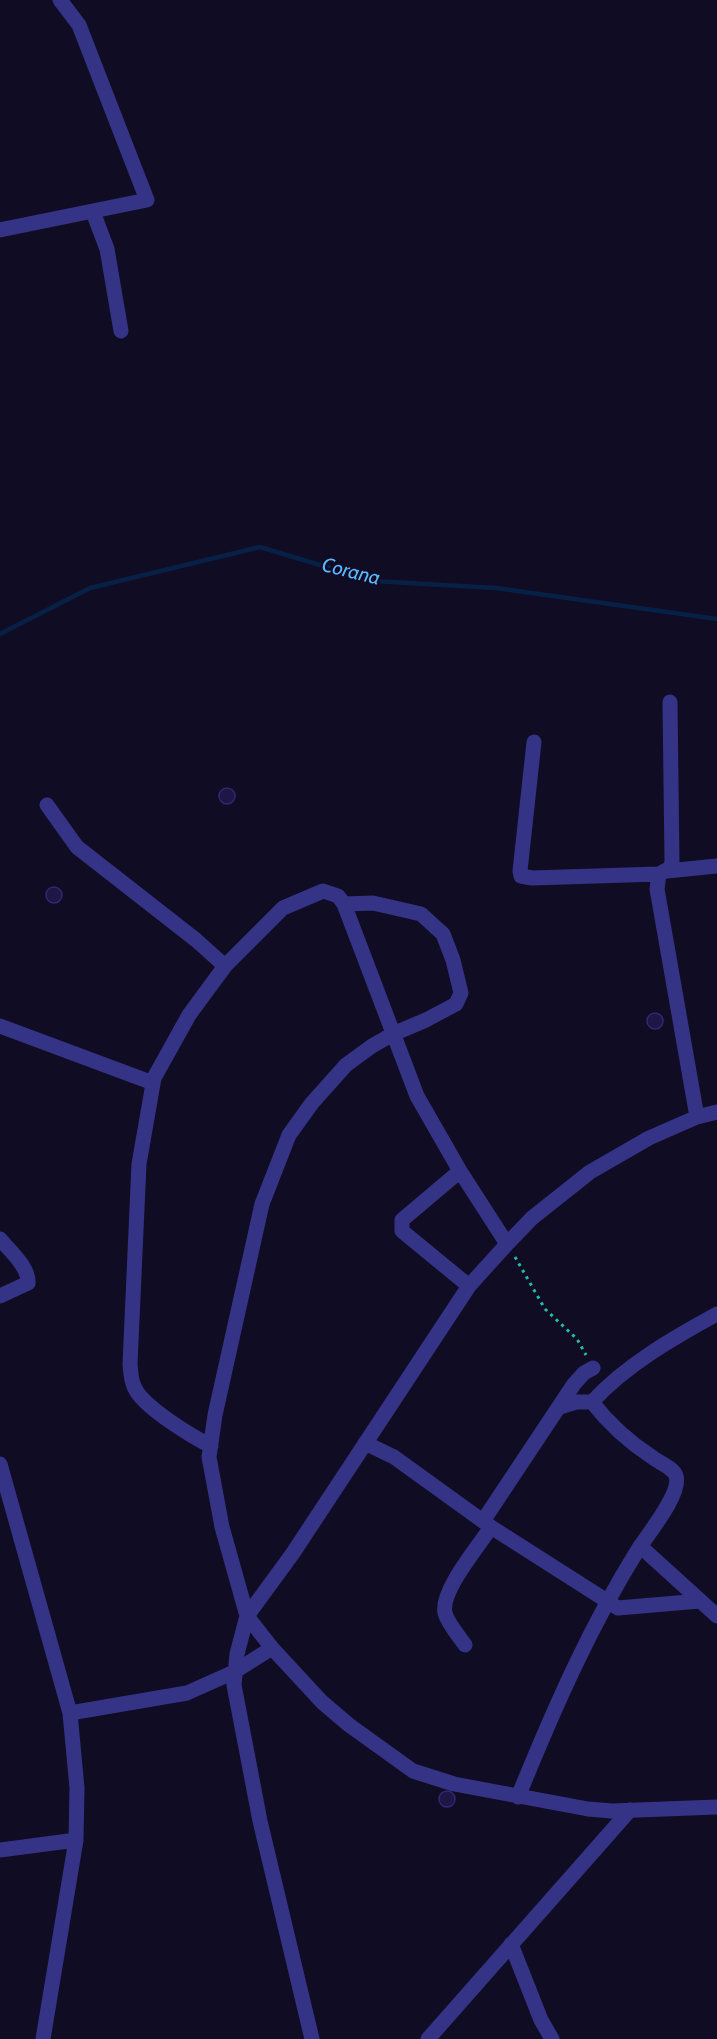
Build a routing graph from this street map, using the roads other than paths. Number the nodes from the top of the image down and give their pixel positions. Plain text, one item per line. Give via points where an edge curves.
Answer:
1 (60, 0) edge
2 (93, 212) junction
3 (0, 230) edge
4 (121, 331) dead end
5 (670, 702) dead end
6 (534, 742) dead end
7 (47, 805) dead end
8 (717, 866) edge
9 (663, 872) junction
10 (344, 904) junction
11 (225, 966) junction
12 (0, 1026) edge
13 (393, 1034) junction
14 (153, 1083) junction
15 (717, 1112) edge
16 (697, 1118) junction
17 (460, 1171) junction
18 (0, 1239) edge
19 (507, 1244) junction
20 (469, 1286) junction
21 (0, 1296) edge
22 (717, 1314) edge
23 (593, 1368) road end
24 (592, 1402) junction
25 (560, 1407) junction
26 (365, 1443) junction
27 (211, 1446) junction
28 (0, 1464) edge
29 (487, 1524) junction
30 (640, 1546) junction
31 (607, 1602) junction
32 (711, 1606) edge
33 (248, 1616) junction
34 (465, 1645) dead end
35 (272, 1648) junction
36 (234, 1672) junction
37 (70, 1713) junction
38 (518, 1797) junction
39 (717, 1807) edge
40 (630, 1810) junction
41 (75, 1840) junction
42 (0, 1850) edge
43 (511, 1944) junction
44 (43, 2039) edge
45 (312, 2039) edge
46 (428, 2039) edge
47 (552, 2039) edge

1 - 2 street via 79,25 147,200
2 - 3 street
2 - 4 street via 107,249
5 - 9 street via 672,862
6 - 9 street via 521,876
7 - 11 street via 77,847
8 - 9 street
9 - 16 street via 657,889
10 - 11 street via 338,896 323,891 284,908
10 - 13 street
10 - 13 street via 373,903 421,914 443,934 449,947 461,993 456,1004
11 - 14 street via 189,1015
12 - 14 street
13 - 17 street via 417,1096
13 - 27 street via 346,1065 289,1135 262,1204
14 - 27 street via 139,1164 131,1380 146,1402
15 - 16 street
16 - 19 street via 649,1138 590,1172 532,1218
17 - 19 street
17 - 20 street via 402,1220 402,1231
18 - 21 street via 28,1276 28,1283
19 - 20 street
20 - 26 street
22 - 24 street via 645,1358
23 - 25 street via 574,1384
24 - 25 street
24 - 30 street via 630,1441 676,1476 668,1506
25 - 29 street
26 - 29 street via 394,1457
26 - 33 street
27 - 33 street via 209,1457 222,1527
28 - 37 street
29 - 31 street
29 - 34 street via 446,1599 446,1615
30 - 31 street
30 - 32 street
31 - 32 street via 628,1609
31 - 38 street via 553,1710
33 - 35 street
33 - 36 street
35 - 36 street
35 - 38 street via 322,1702 413,1771
36 - 37 street via 187,1693
36 - 45 street via 260,1821
37 - 41 street via 77,1796
38 - 40 street via 588,1809
39 - 40 street
40 - 43 street
41 - 42 street
41 - 44 street
43 - 46 street
43 - 47 street

